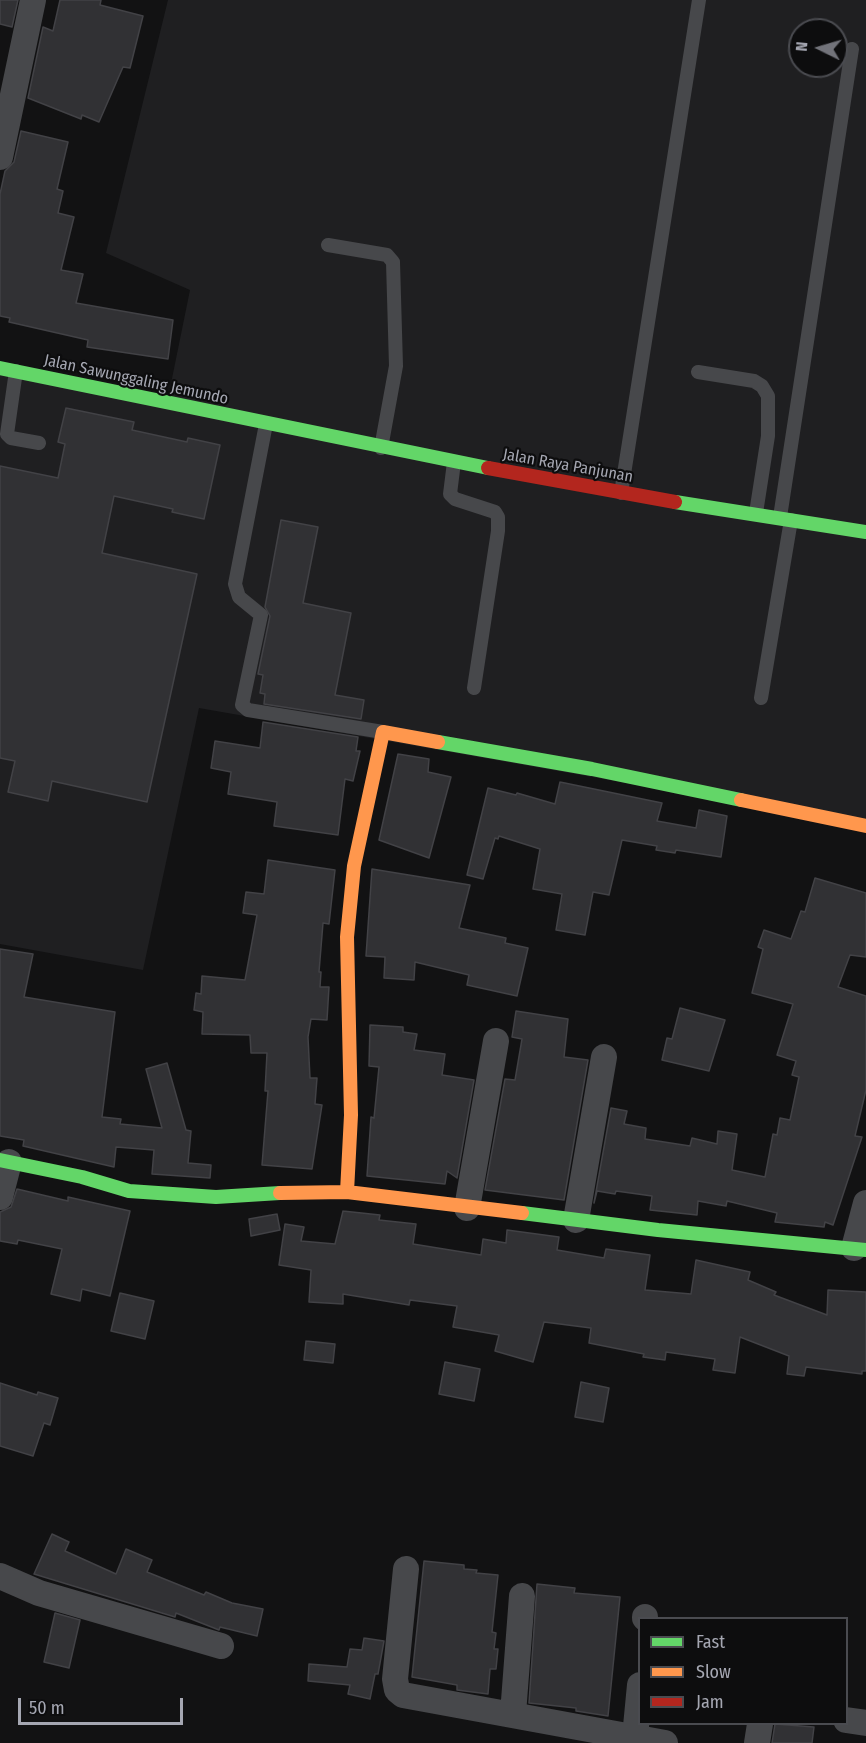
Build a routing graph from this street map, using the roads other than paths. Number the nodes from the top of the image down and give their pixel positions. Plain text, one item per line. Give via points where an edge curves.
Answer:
1 (33, 0) edge
2 (699, 0) edge
3 (852, 49) dead end
4 (0, 157) edge
5 (327, 245) dead end
6 (0, 368) edge
7 (16, 371) junction
8 (698, 372) dead end
9 (266, 424) junction
10 (39, 443) dead end
11 (381, 448) junction
12 (454, 462) junction
13 (621, 493) junction
14 (756, 513) junction
15 (786, 518) junction
16 (866, 532) edge
17 (474, 688) dead end
18 (761, 698) dead end
19 (383, 732) junction
20 (866, 826) edge
21 (496, 1041) dead end
22 (604, 1057) dead end
23 (5, 1161) edge
24 (347, 1192) junction
25 (0, 1197) edge
26 (866, 1203) edge
27 (467, 1208) junction
28 (576, 1220) junction
29 (860, 1249) edge
30 (406, 1569) dead end
31 (0, 1576) edge
32 (522, 1596) dead end
33 (221, 1646) dead end
34 (638, 1698) edge
35 (513, 1714) junction
36 (848, 1720) edge
37 (866, 1723) edge
38 (760, 1725) edge
39 (635, 1737) junction
40 (665, 1743) edge
41 (757, 1743) edge

1 - 4 street
2 - 13 lane
3 - 15 lane via 782,501
5 - 11 lane via 387,255 393,262 396,366
6 - 7 street, Jalan Sawunggaling Jemundo
7 - 9 street, Jalan Sawunggaling Jemundo
7 - 10 lane via 7,434
8 - 14 lane via 754,381 768,396 768,436
9 - 11 street, Jalan Raya Panjunan
9 - 19 lane via 235,584 239,597 261,615 242,705 248,710
11 - 12 street, Jalan Raya Panjunan
12 - 13 street, Jalan Raya Panjunan
12 - 17 lane via 450,494 495,512 498,517
13 - 14 street, Jalan Raya Panjunan
14 - 15 street, Jalan Raya Panjunan
15 - 16 street, Jalan Raya Panjunan
15 - 18 lane
19 - 20 street via 592,769
19 - 24 street via 354,866 347,937 351,1114
21 - 27 street
22 - 28 street
23 - 24 street via 129,1191 216,1197
23 - 25 street
24 - 27 street
26 - 29 street
27 - 28 street
28 - 29 street
30 - 35 street via 397,1690 403,1695
31 - 33 street via 39,1593
32 - 35 street
34 - 39 street
35 - 39 street
36 - 37 street
38 - 41 street
39 - 40 street

